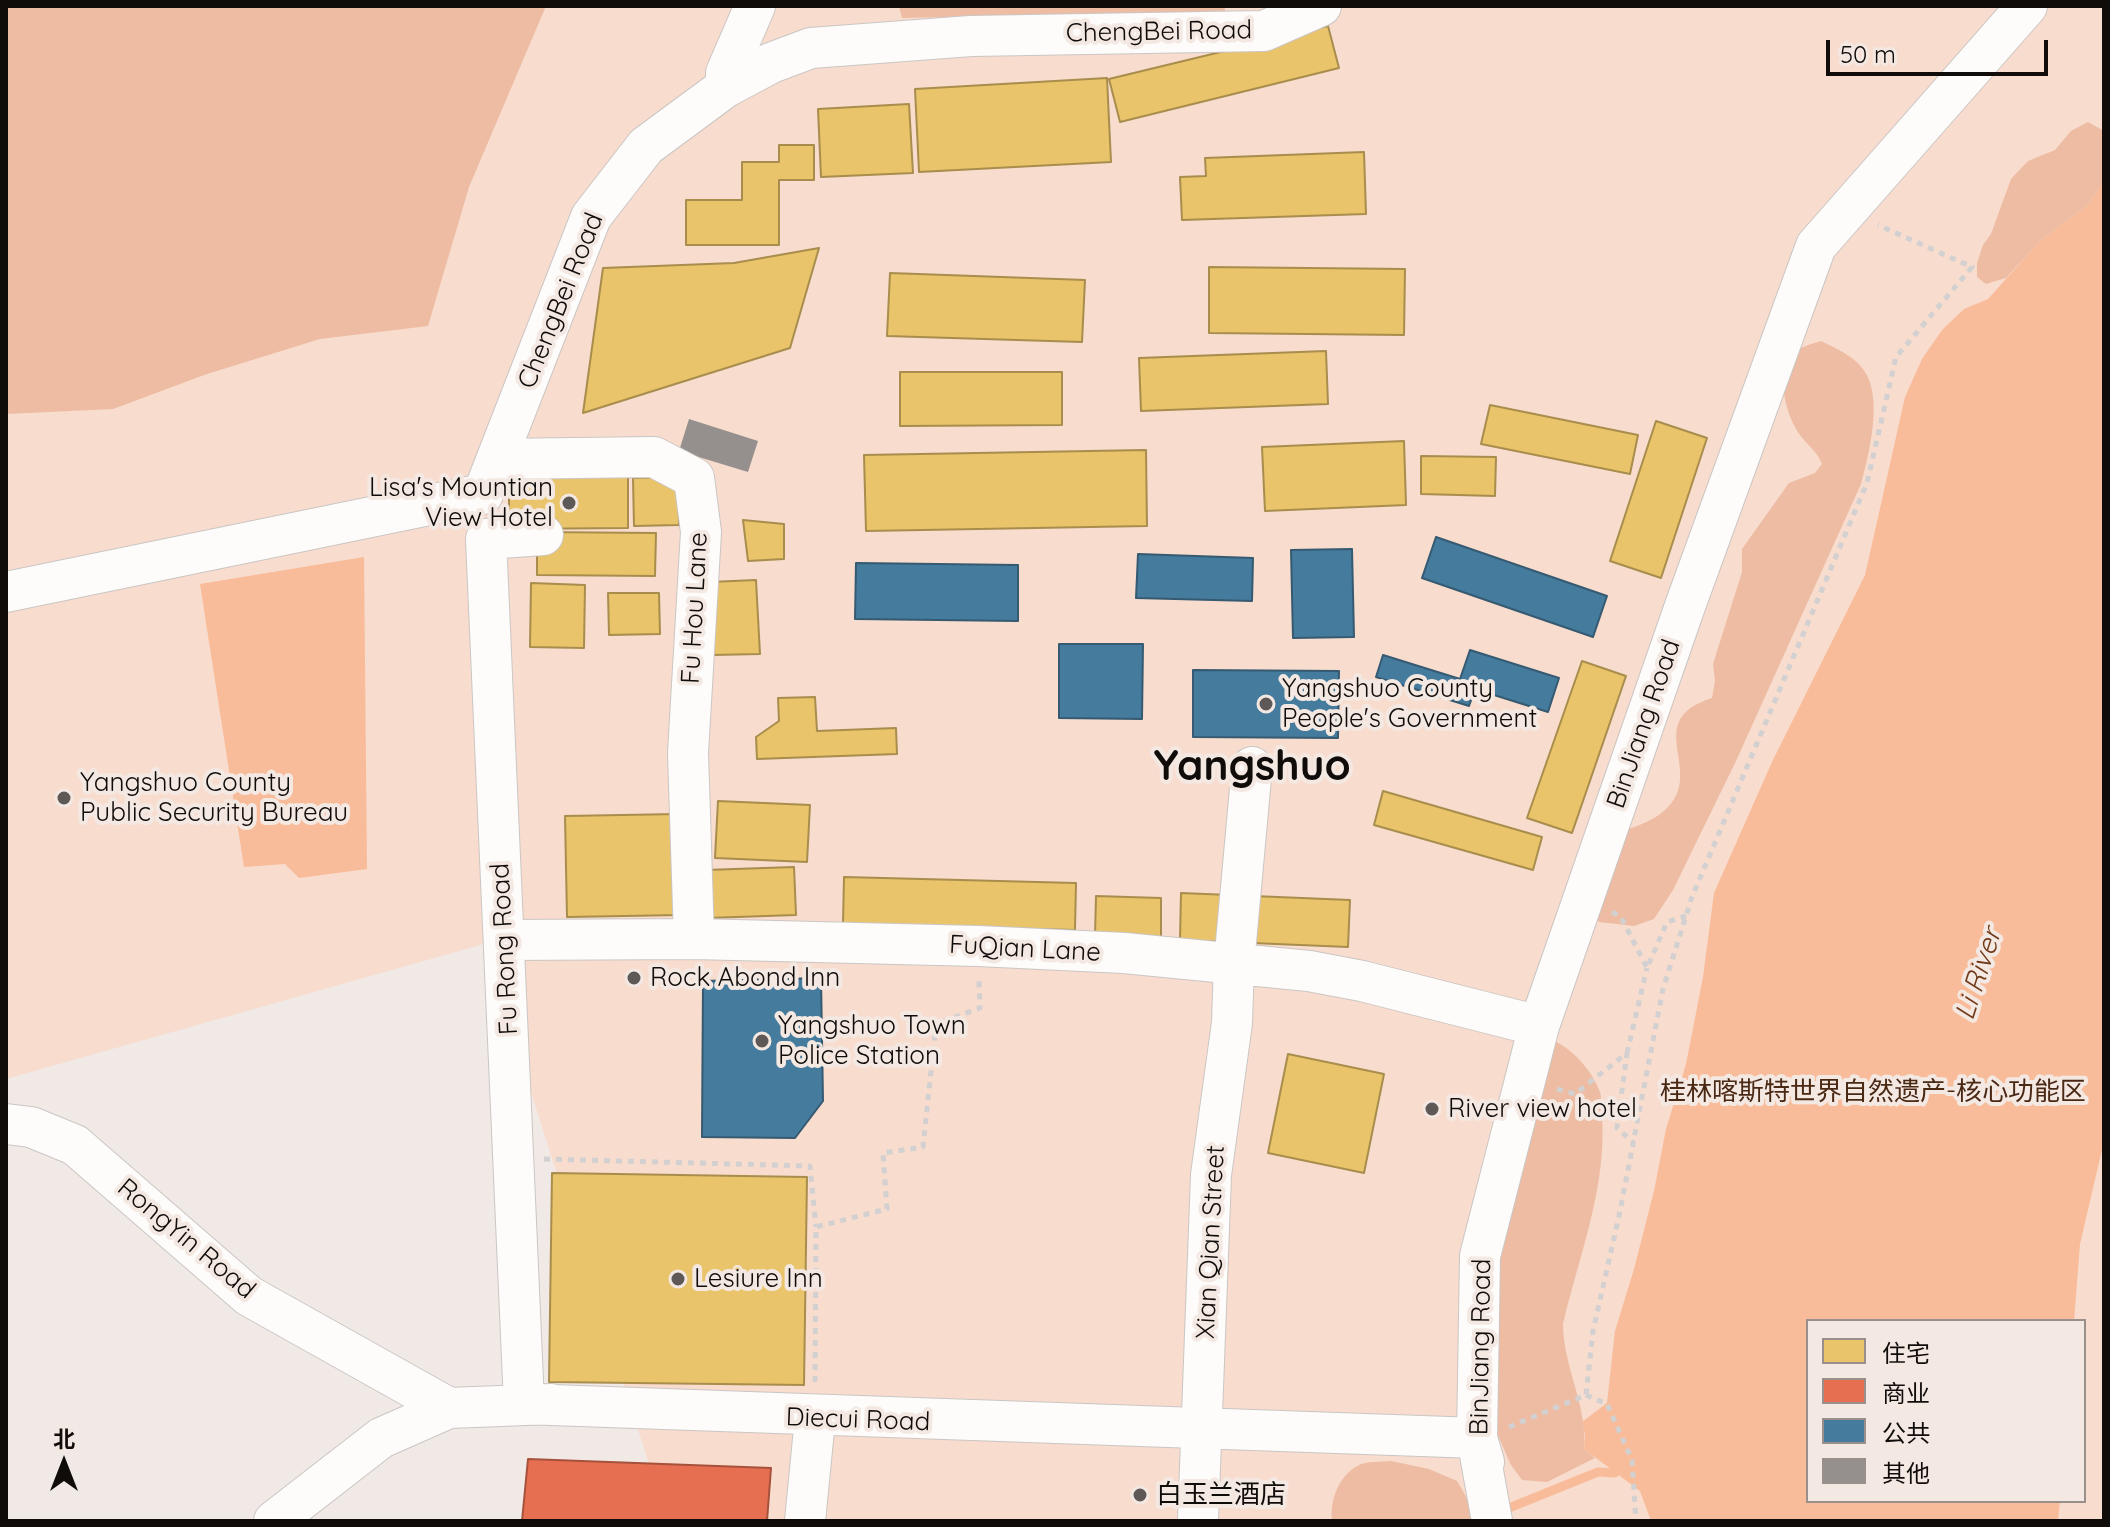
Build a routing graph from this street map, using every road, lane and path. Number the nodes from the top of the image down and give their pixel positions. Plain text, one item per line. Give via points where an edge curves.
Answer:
1 (755, 6) edge
2 (1321, 6) edge
3 (2027, 6) edge
4 (726, 87) junction
5 (1847, 211) junction
6 (491, 476) junction
7 (543, 535) dead end
8 (486, 539) junction
9 (6, 592) edge
10 (1252, 767) dead end
11 (1584, 896) junction
12 (1687, 916) junction
13 (694, 939) junction
14 (505, 940) junction
15 (978, 946) junction
16 (1234, 964) junction
17 (1647, 968) junction
18 (1539, 1026) junction
19 (1627, 1053) junction
20 (1524, 1079) junction
21 (6, 1124) edge
22 (1633, 1143) junction
23 (514, 1158) junction
24 (816, 1227) junction
25 (1586, 1395) junction
26 (524, 1404) junction
27 (449, 1408) junction
28 (1546, 1414) dead end
29 (815, 1419) junction
30 (1203, 1431) junction
31 (1477, 1438) junction
32 (1491, 1503) edge
33 (274, 1521) edge
34 (805, 1521) edge
35 (1198, 1521) edge
36 (1506, 1521) edge
37 (1636, 1521) edge

1 - 4 street via 726,73
2 - 4 street, ChengBei Road via 1264,31 971,36 811,48
3 - 5 street, BinJiang Road
4 - 6 street, ChengBei Road via 646,146 591,217
5 - 11 street, BinJiang Road via 1816,246
5 - 12 path via 1972,267 1896,357 1867,483
6 - 8 street, Fu Rong Road
6 - 9 street
6 - 13 street, Fu Hou Lane via 654,457 694,478 701,532 688,753
7 - 8 street
8 - 14 street, Fu Rong Road
8 - 26 street
10 - 16 street, Xian Qian Street
11 - 17 path via 1621,917
11 - 18 street, BinJiang Road
12 - 17 path via 1667,922
12 - 22 path via 1663,989
13 - 14 street, FuQian Lane
13 - 15 street, FuQian Lane
14 - 23 street, Fu Rong Road
15 - 16 street, FuQian Lane
15 - 24 path via 980,1008 936,1024 923,1147 883,1153 887,1209
16 - 18 street, FuQian Lane via 1362,981
16 - 30 street, Xian Qian Street via 1232,1023 1211,1175
17 - 19 path
18 - 20 street, BinJiang Road
19 - 20 path via 1575,1094
19 - 22 path via 1617,1128
20 - 31 street, BinJiang Road via 1480,1256
21 - 27 street, RongYin Road via 31,1127 75,1145 249,1296
22 - 25 path via 1593,1331
23 - 24 path via 810,1166
23 - 26 street, Fu Rong Road
24 - 29 path
25 - 28 path
25 - 37 path via 1607,1404 1623,1435 1632,1460
26 - 27 street, Diecui Road
26 - 29 street, Diecui Road
26 - 31 street
27 - 33 street, Diecui Road via 381,1438
29 - 30 street, Diecui Road
29 - 34 street
30 - 31 street, Diecui Road
30 - 35 street, Xian Qian Street
31 - 32 street, BinJiang Road
32 - 36 street, BinJiang Road

